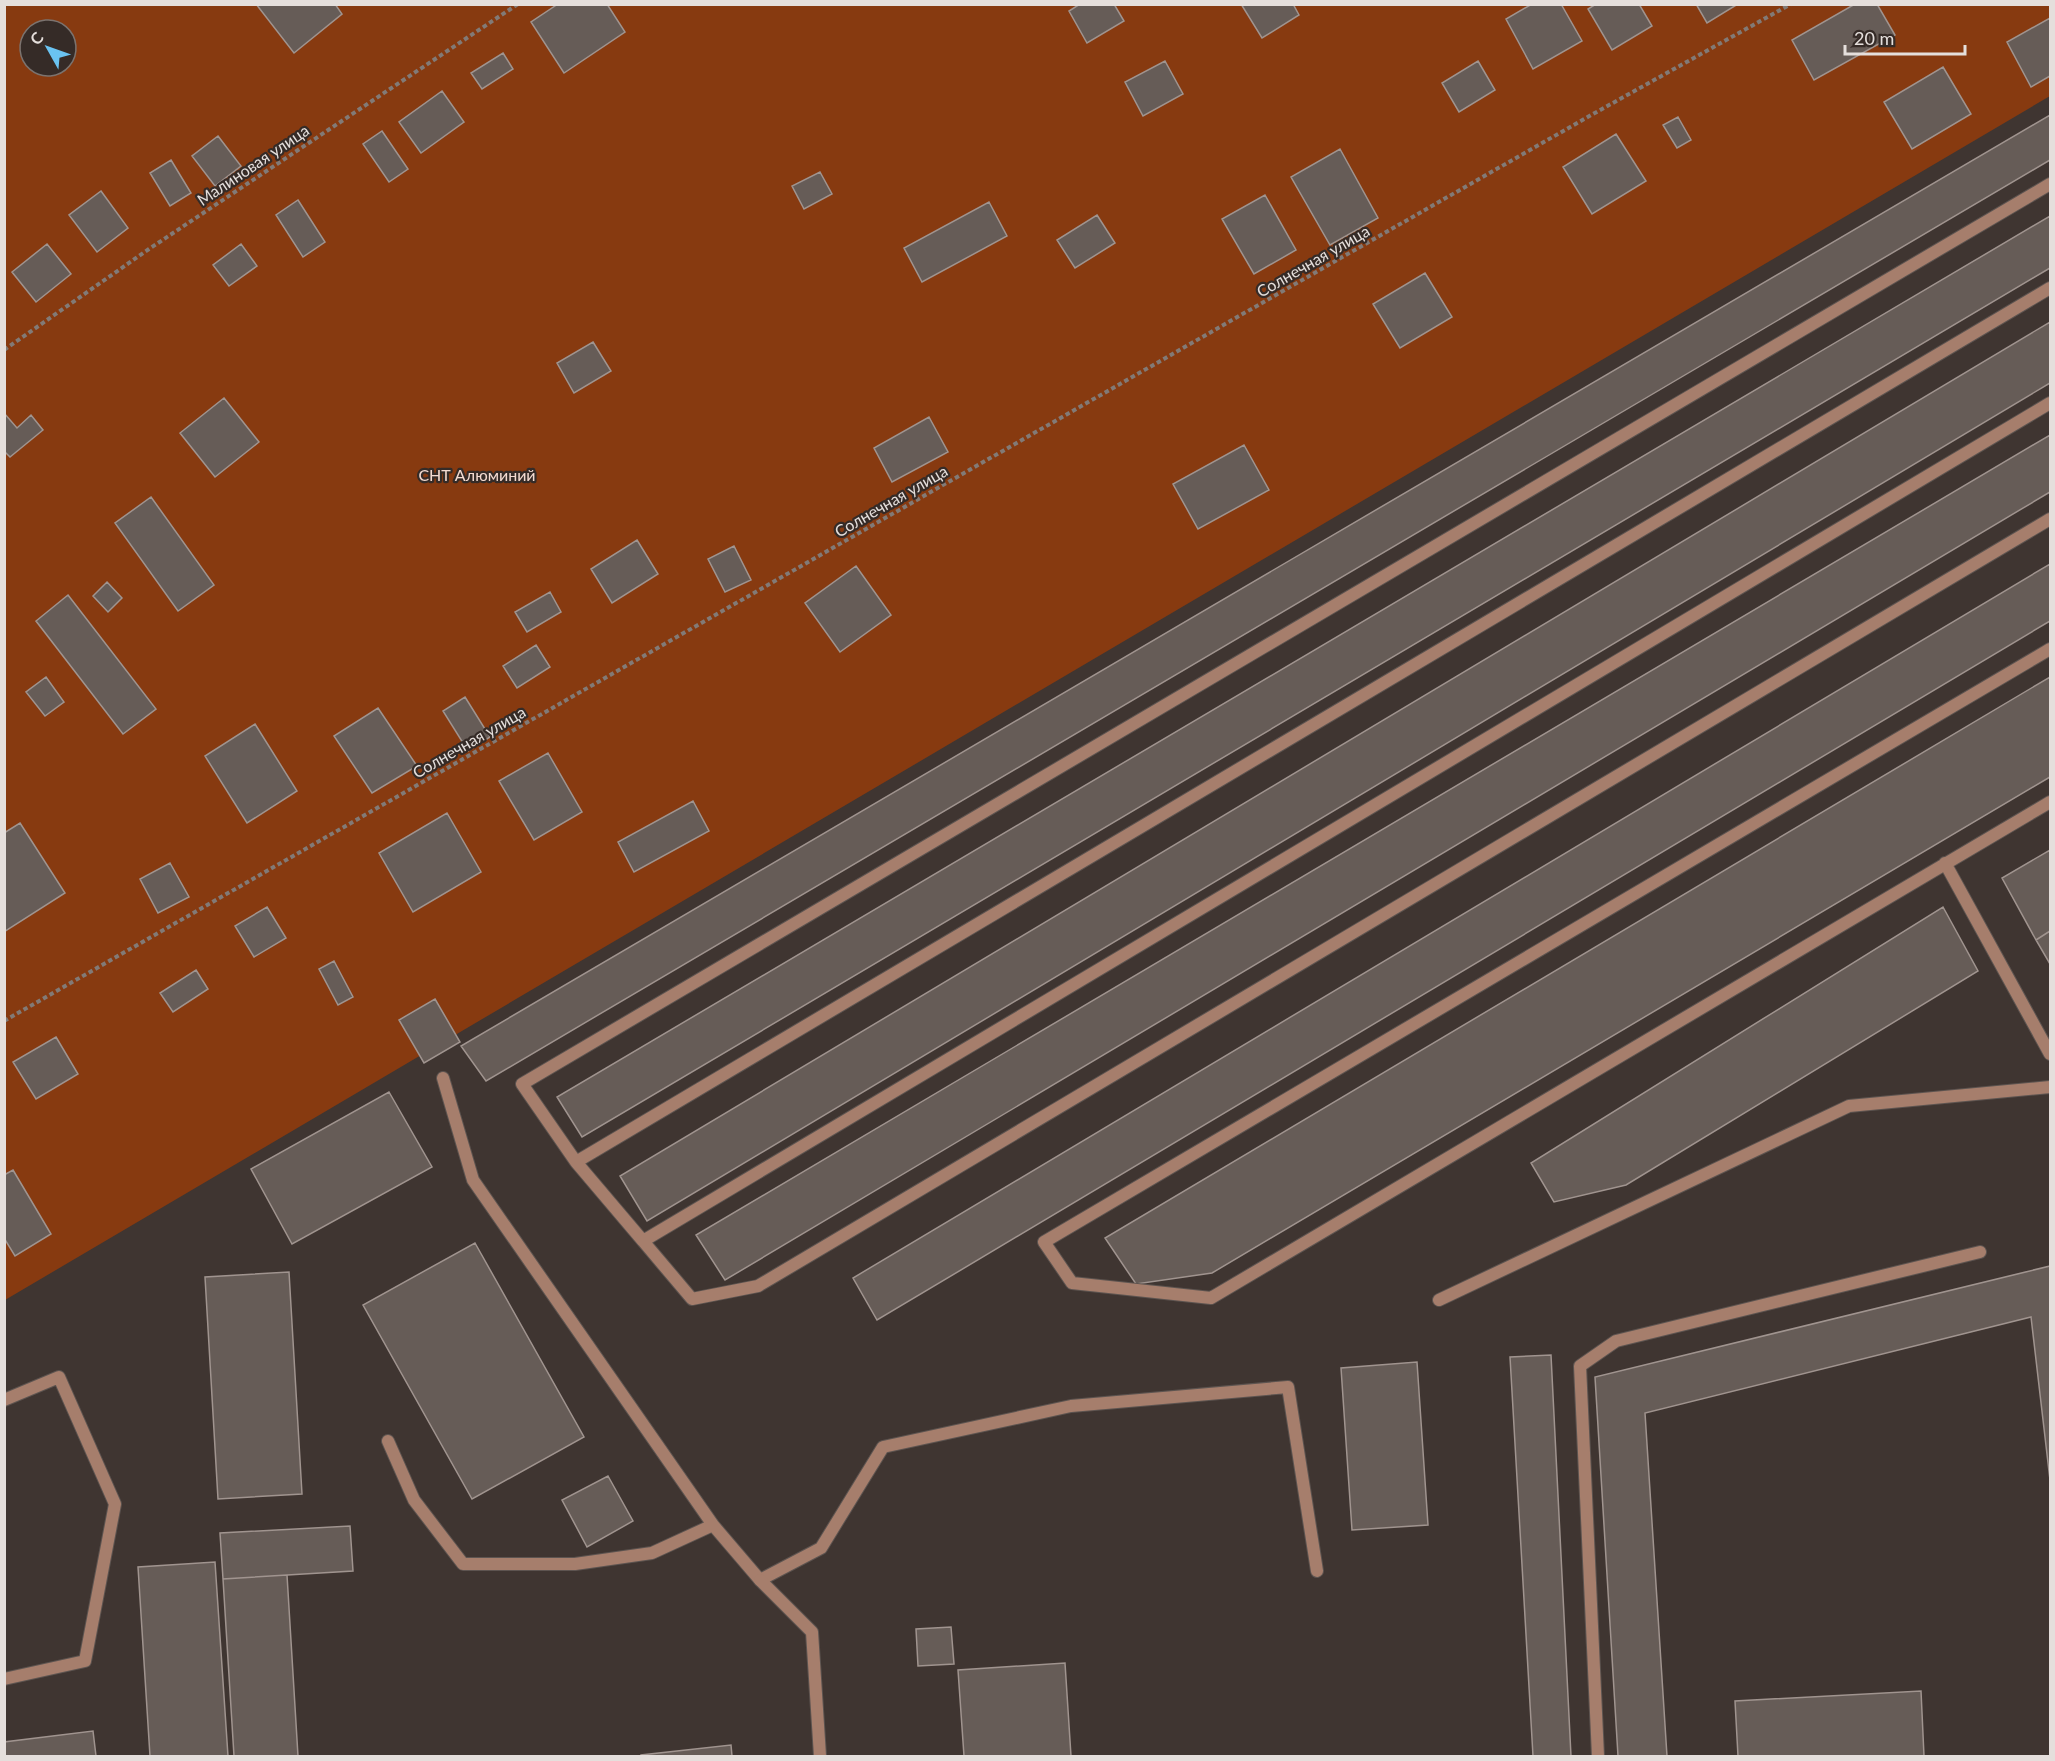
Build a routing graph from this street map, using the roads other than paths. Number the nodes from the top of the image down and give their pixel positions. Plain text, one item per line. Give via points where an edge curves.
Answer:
1 (2050, 184) edge
2 (2050, 288) edge
3 (2050, 403) edge
4 (2050, 519) edge
5 (2050, 649) edge
6 (2050, 802) edge
7 (1946, 862) junction
8 (2050, 1054) edge
9 (443, 1078) dead end
10 (2050, 1087) edge
11 (576, 1162) junction
12 (643, 1241) junction
13 (1980, 1252) dead end
14 (1439, 1300) dead end
15 (4, 1400) edge
16 (388, 1441) dead end
17 (713, 1525) junction
18 (1317, 1571) dead end
19 (760, 1580) junction
20 (4, 1679) edge
21 (820, 1756) edge
22 (1598, 1756) edge

1 - 11 street via 522,1084
2 - 11 street
3 - 12 street
4 - 12 street via 758,1286 692,1299
5 - 7 street via 1044,1242 1072,1283 1211,1298
6 - 7 street
7 - 8 street
9 - 17 street via 473,1180
10 - 14 street via 1849,1106
11 - 12 street
13 - 22 street via 1616,1341 1580,1366
15 - 20 street via 59,1377 115,1504 85,1661
16 - 17 street via 414,1500 463,1564 575,1564 652,1553
17 - 19 street
18 - 19 street via 1288,1387 1071,1406 883,1448 821,1548
19 - 21 street via 812,1632

